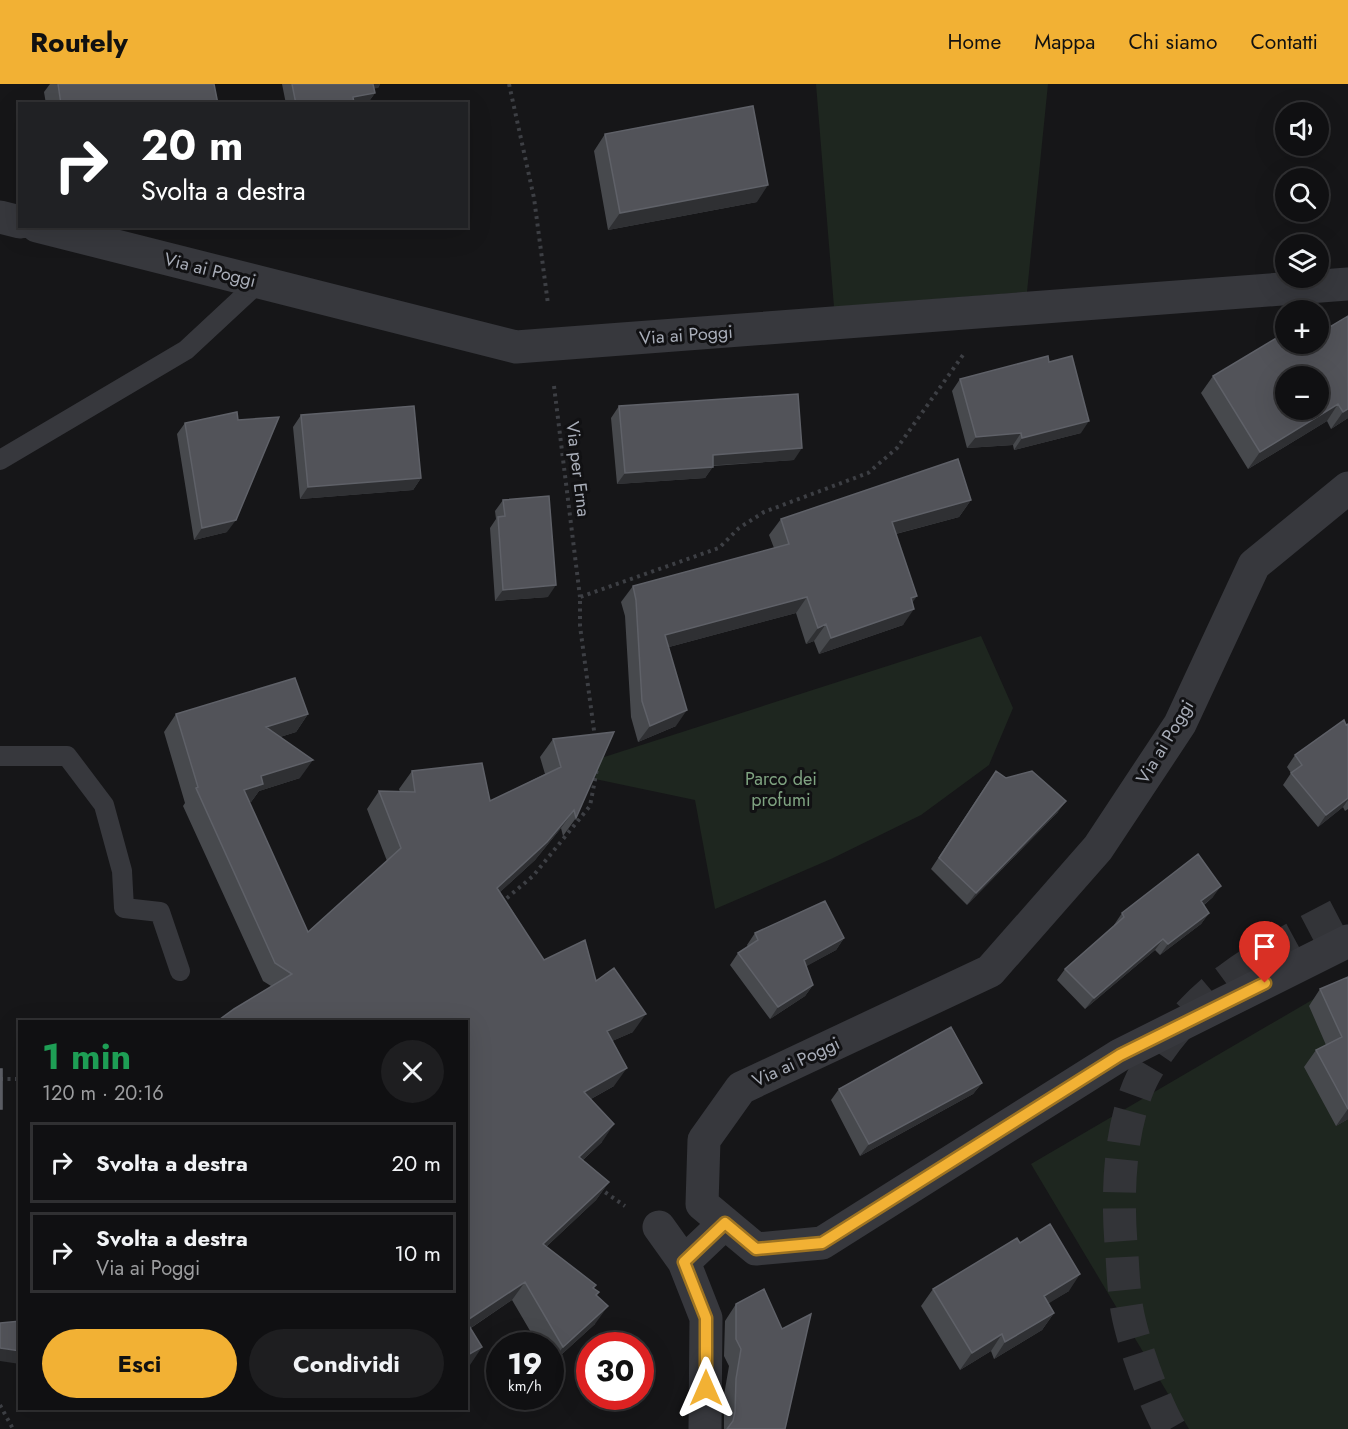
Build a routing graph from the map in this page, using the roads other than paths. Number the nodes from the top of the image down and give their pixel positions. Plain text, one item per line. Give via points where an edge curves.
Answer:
1 (0, 217) edge
2 (18, 222) edge
3 (45, 228) edge
4 (258, 283) junction
5 (1348, 284) edge
6 (0, 460) edge
7 (1348, 488) edge
8 (0, 756) edge
9 (1348, 942) edge
10 (180, 971) dead end
11 (725, 1223) junction
12 (659, 1227) road end
13 (684, 1262) junction
14 (705, 1429) edge

1 - 2 street
3 - 4 street, Via ai Poggi
4 - 5 street, Via ai Poggi via 516,347
4 - 6 lane via 186,350
7 - 11 street, Via ai Poggi via 1254,565 1180,724 1098,848 990,971 741,1088 704,1140 702,1204
8 - 10 lane via 67,756 104,805 122,871 124,908 160,912
9 - 11 street, Via ai Poggi via 1120,1055 822,1243 756,1249
11 - 13 street
12 - 13 street
13 - 14 street via 706,1318

